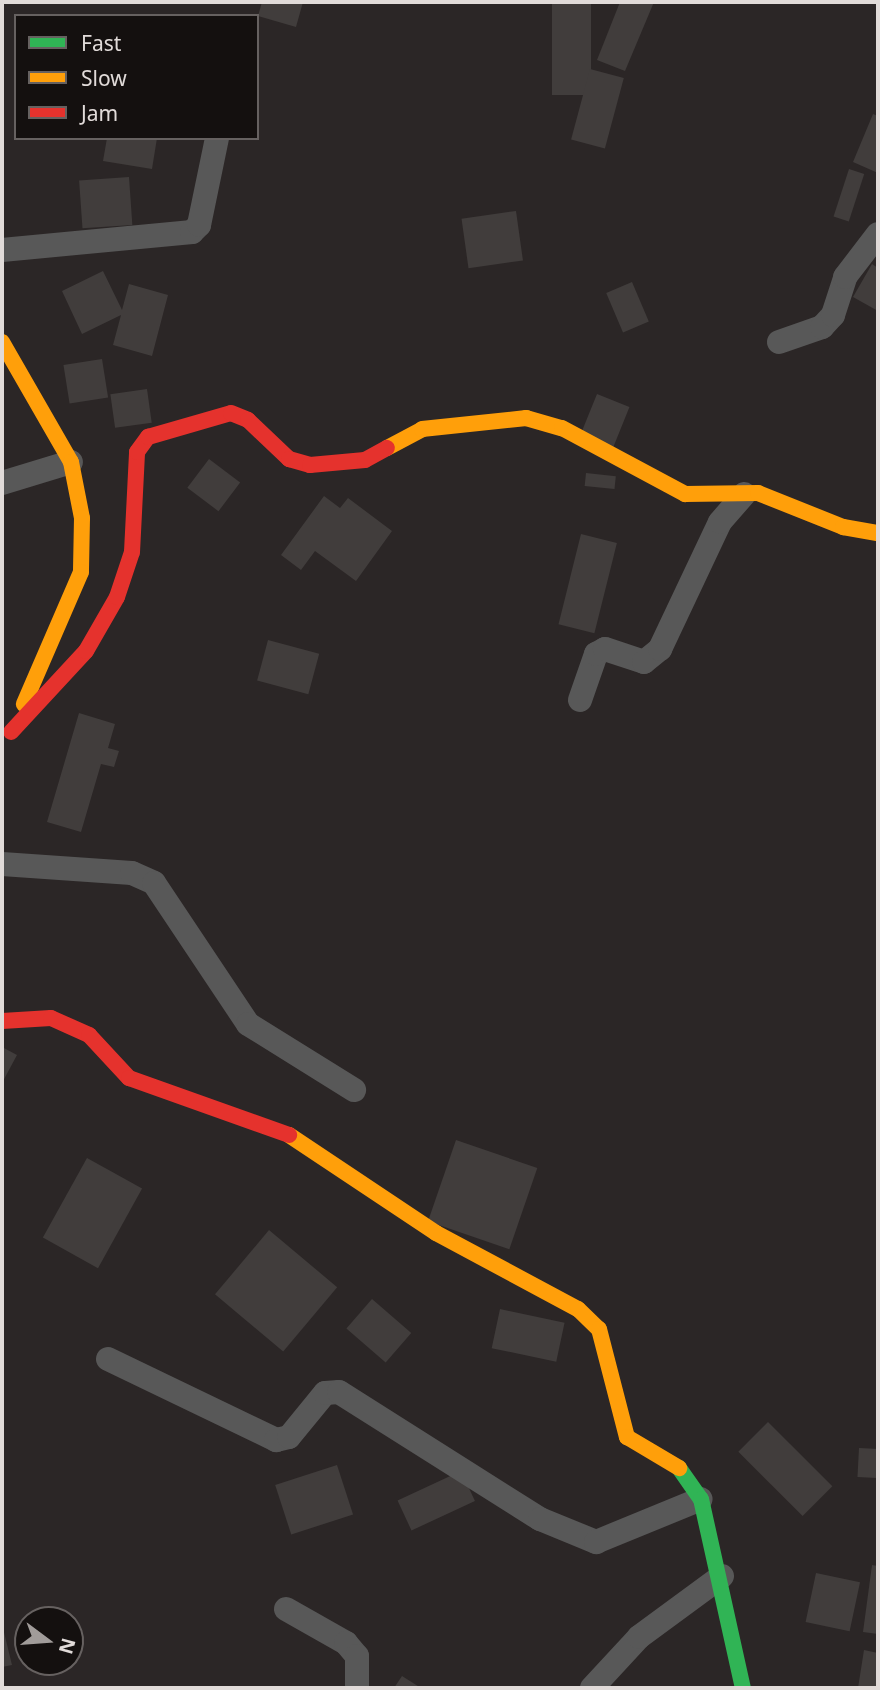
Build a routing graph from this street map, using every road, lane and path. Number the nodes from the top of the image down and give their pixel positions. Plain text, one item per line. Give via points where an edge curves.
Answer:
1 (217, 140) edge
2 (878, 234) edge
3 (2, 250) edge
4 (2, 342) edge
5 (779, 342) dead end
6 (71, 462) junction
7 (2, 483) edge
8 (744, 494) junction
9 (878, 533) edge
10 (580, 700) dead end
11 (7, 738) edge
12 (2, 864) edge
13 (2, 1021) edge
14 (354, 1090) dead end
15 (108, 1359) dead end
16 (701, 1499) junction
17 (722, 1576) junction
18 (286, 1609) dead end
19 (357, 1688) edge
20 (592, 1688) edge
21 (743, 1688) edge

1 - 3 street via 199,225 191,232
2 - 5 street via 845,277 828,321
4 - 6 street
6 - 7 street
6 - 11 street via 82,518 81,572
8 - 9 street
8 - 10 street via 720,522 660,649 644,662 605,649 596,653
8 - 11 street via 685,494 562,428 526,418 422,429 365,460 310,465 289,459 248,420 230,413 203,418 148,437 136,452 132,551 117,597 86,651
12 - 14 street via 132,873 154,883 248,1024
13 - 16 street via 51,1018 89,1035 129,1078 299,1139 436,1233 578,1309 600,1329 627,1437 678,1468
15 - 16 street via 276,1440 289,1437 318,1398 339,1392 540,1520 596,1542
16 - 17 street
17 - 20 street via 639,1637
17 - 21 street
18 - 19 street via 345,1643 357,1656

